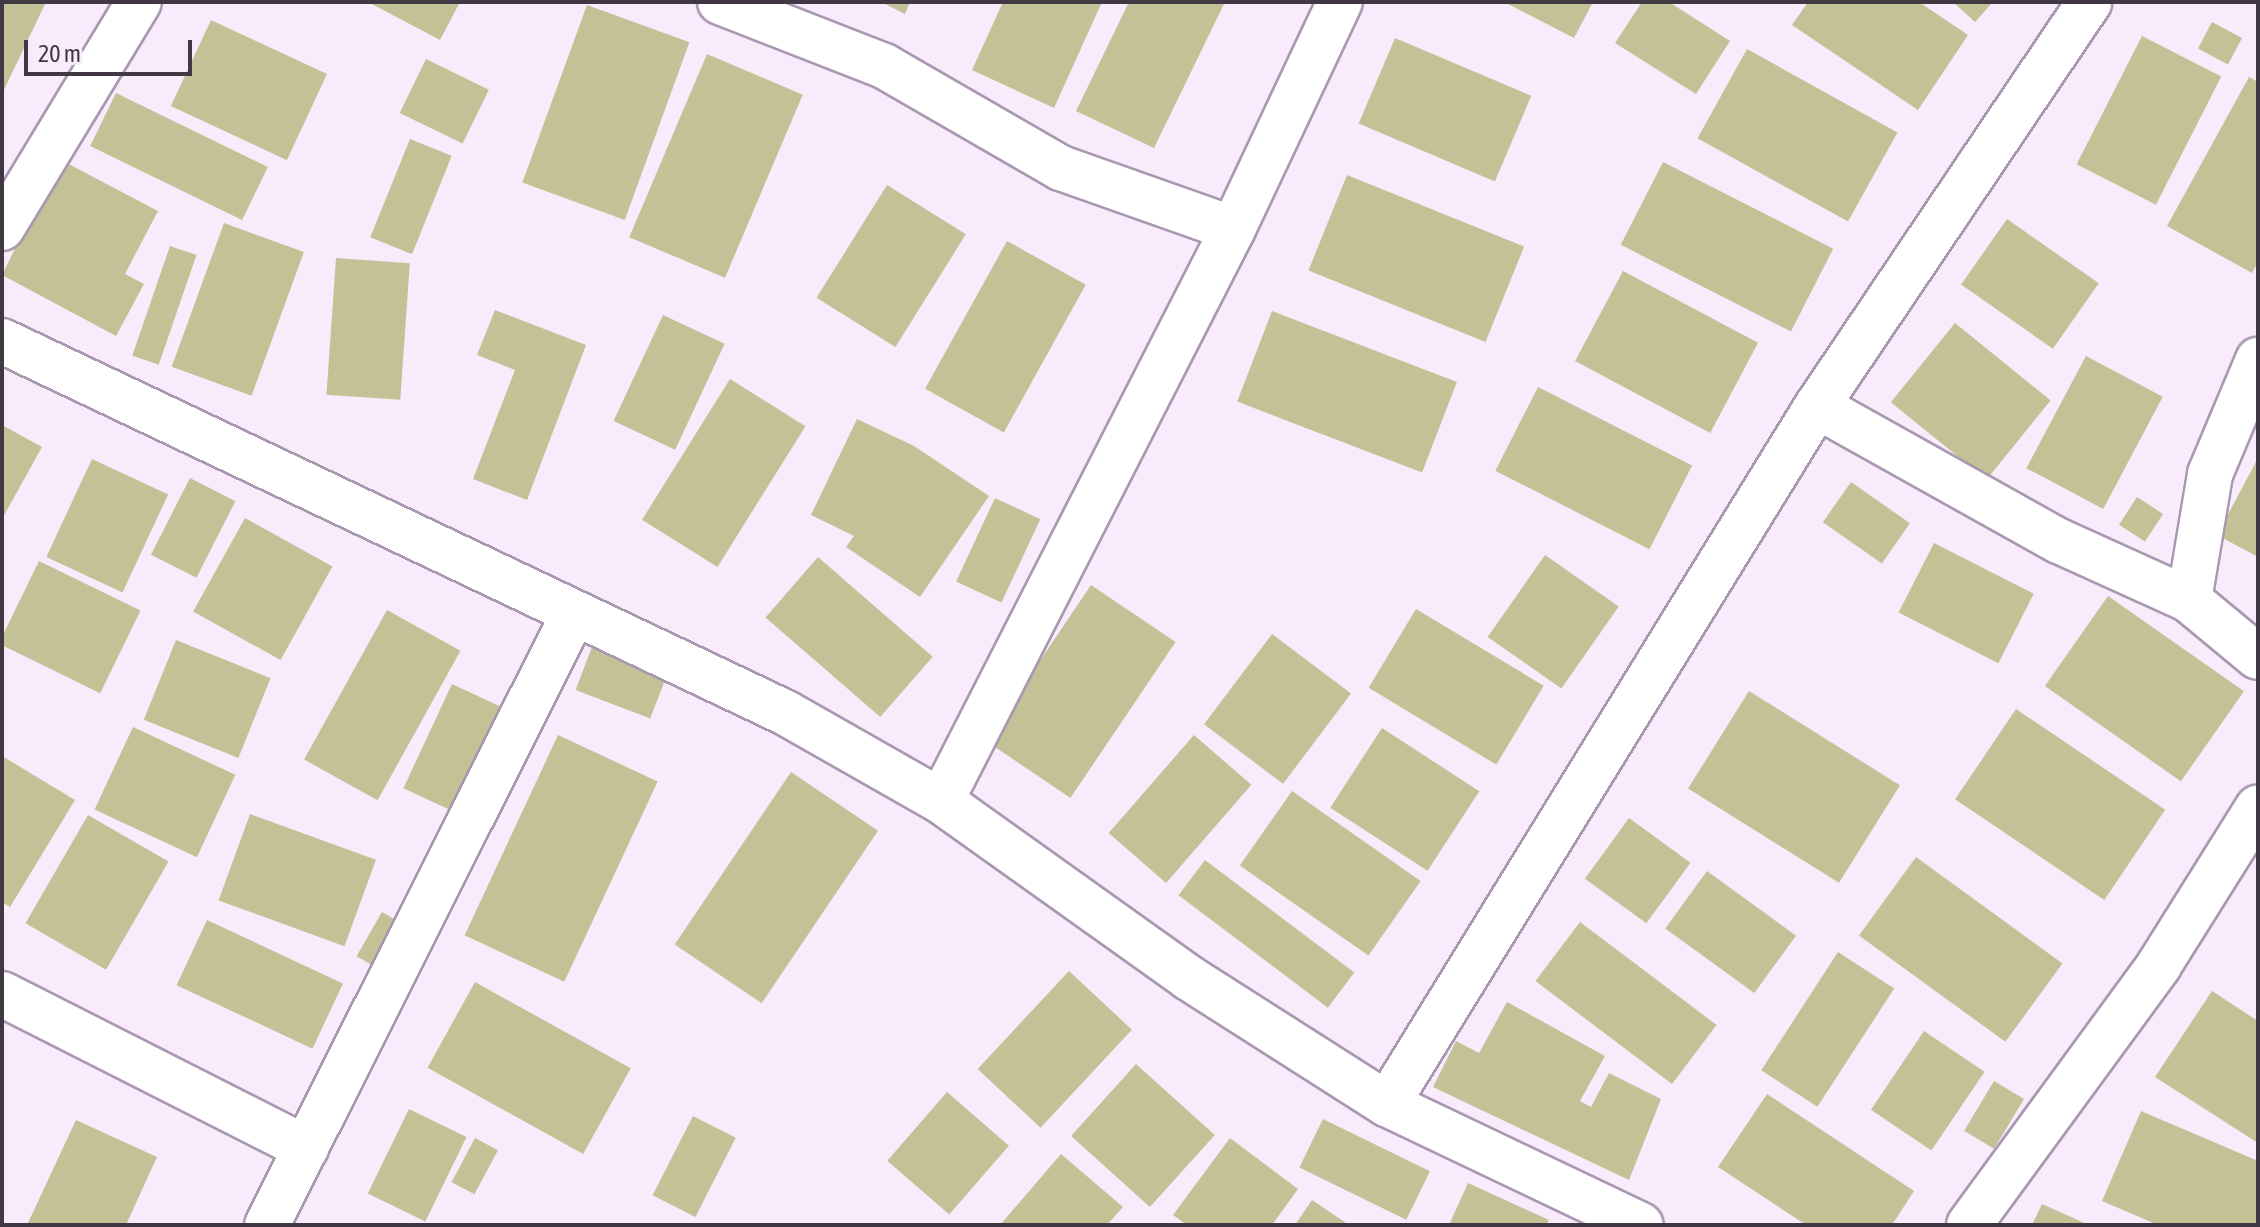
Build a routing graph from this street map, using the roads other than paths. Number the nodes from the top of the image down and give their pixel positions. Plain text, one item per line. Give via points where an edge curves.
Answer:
1 (139, 2) edge
2 (720, 2) edge
3 (1340, 2) edge
4 (2089, 2) edge
5 (2, 228) edge
6 (1233, 229) junction
7 (2, 341) edge
8 (2258, 360) edge
9 (1817, 406) junction
10 (2189, 600) junction
11 (572, 617) junction
12 (2258, 657) edge
13 (941, 801) junction
14 (2258, 807) edge
15 (2, 994) edge
16 (1387, 1104) junction
17 (306, 1148) junction
18 (267, 1225) edge
19 (1641, 1225) edge
20 (1969, 1225) edge

1 - 5 street
2 - 6 street via 884,66 1061,168
3 - 6 street
4 - 9 street
6 - 13 street
7 - 11 street
8 - 10 street via 2210,474
9 - 10 street via 2059,541
9 - 16 street
10 - 12 street
11 - 13 street via 786,713
11 - 17 street
13 - 16 street via 1189,978
14 - 20 street via 2159,965
15 - 17 street
16 - 19 street
17 - 18 street

